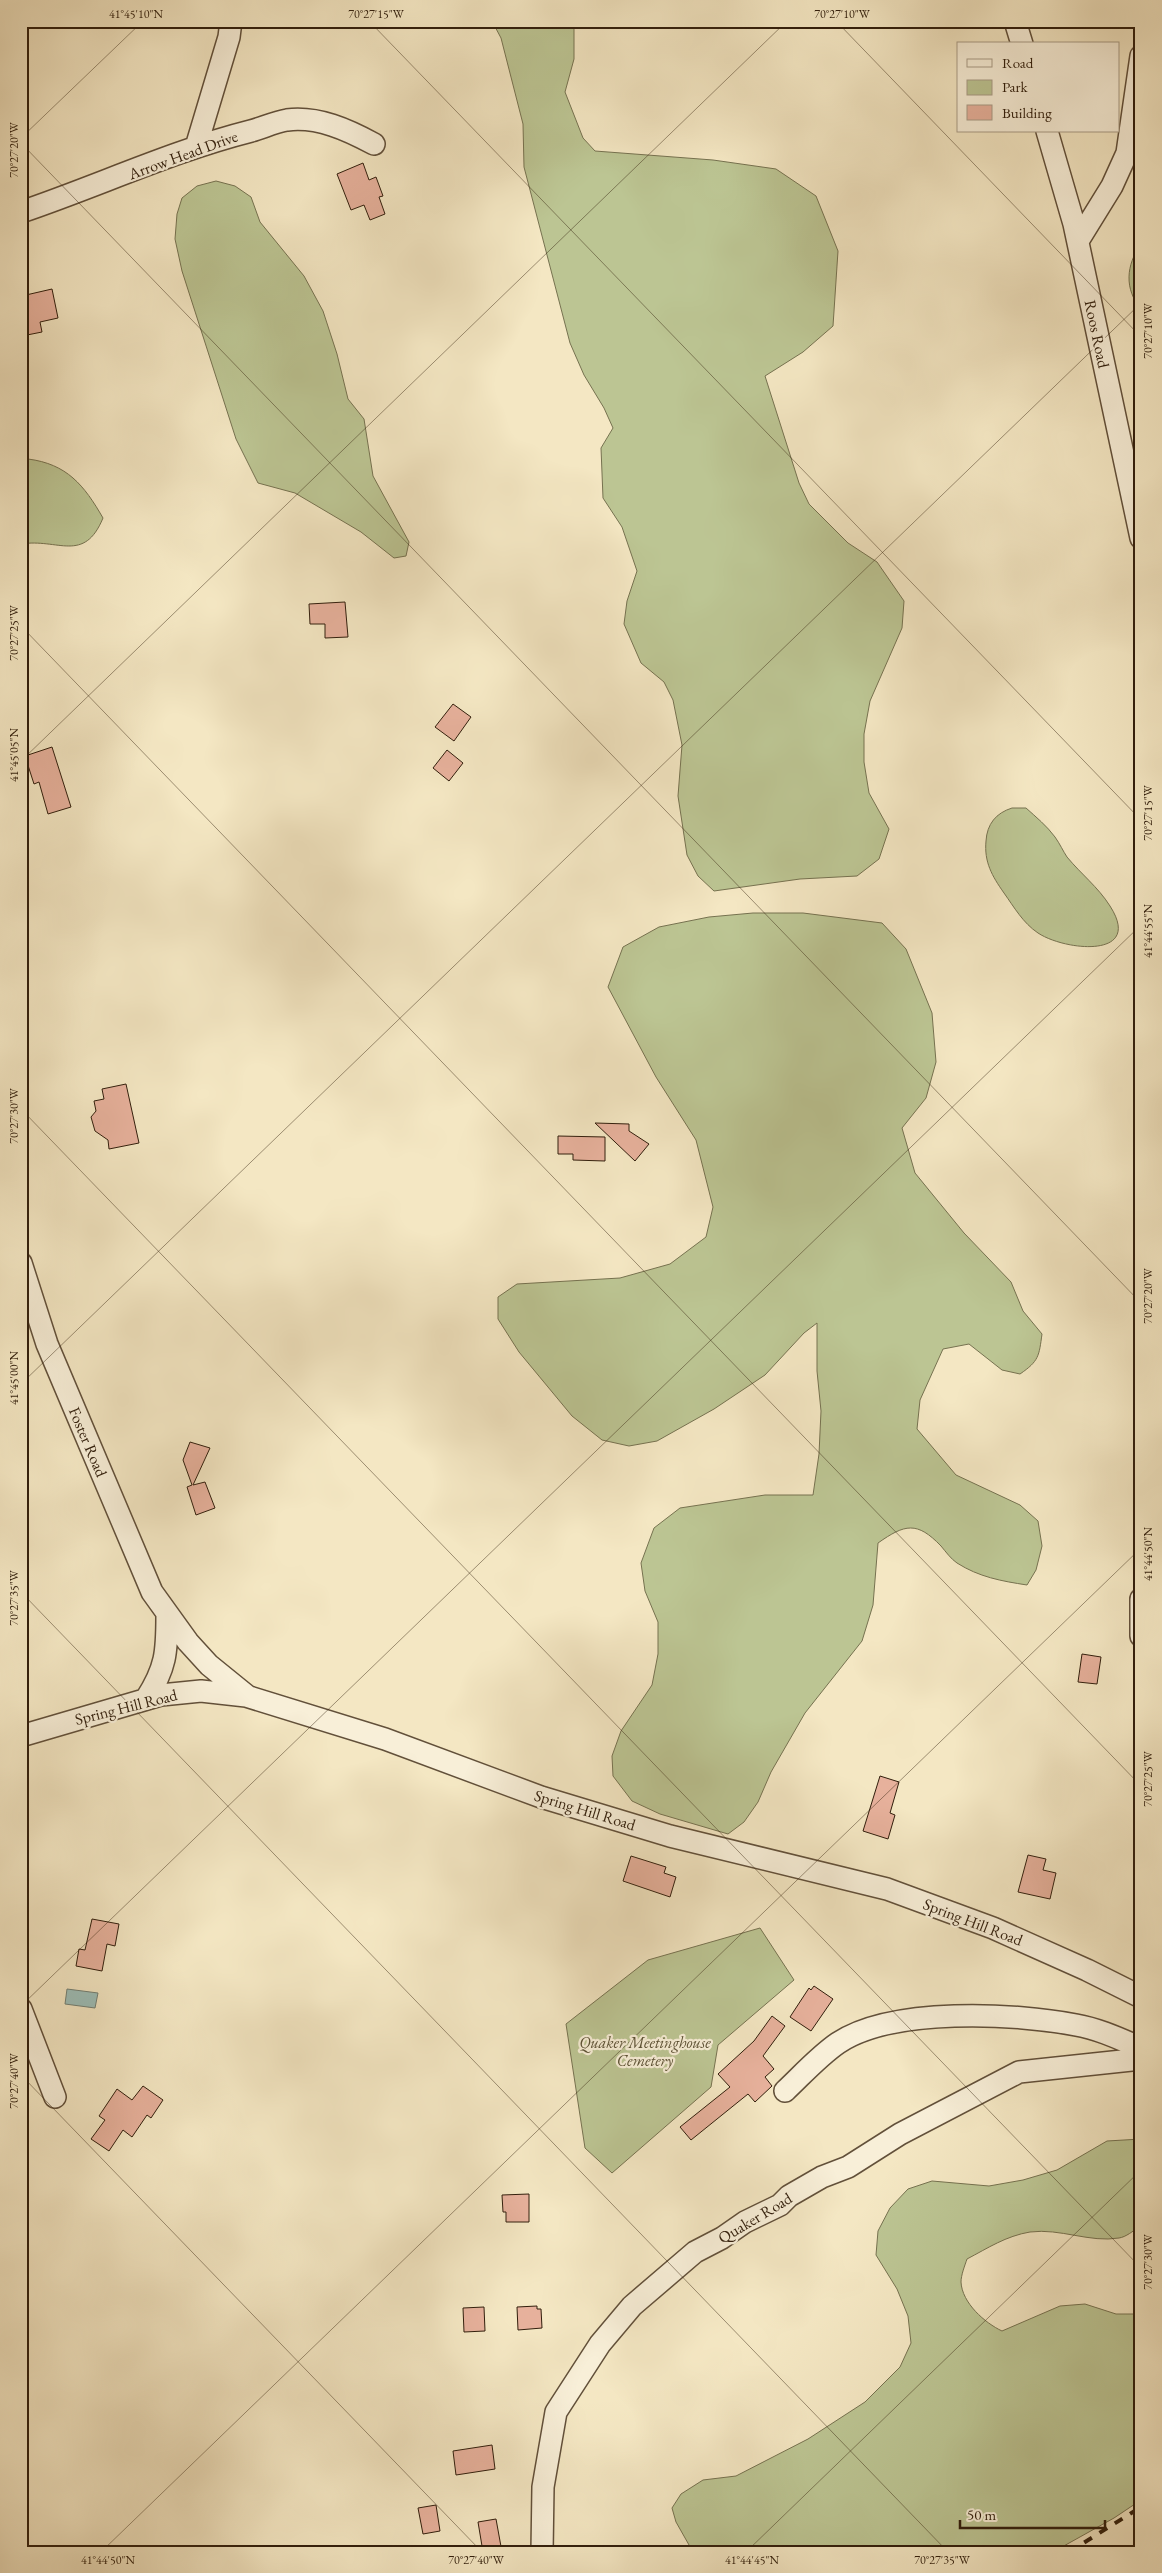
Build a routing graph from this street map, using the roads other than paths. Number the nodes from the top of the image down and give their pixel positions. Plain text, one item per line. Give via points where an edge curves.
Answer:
1 (231, 21) edge
2 (1015, 21) edge
3 (1021, 42) edge
4 (1141, 56) edge
5 (1047, 132) edge
6 (374, 144) dead end
7 (196, 147) junction
8 (21, 212) edge
9 (1078, 241) junction
10 (1141, 538) edge
11 (21, 1263) edge
12 (1141, 1599) edge
13 (168, 1616) junction
14 (1141, 1636) edge
15 (246, 1696) junction
16 (146, 1699) junction
17 (21, 1736) edge
18 (1141, 1997) edge
19 (21, 2009) edge
20 (1141, 2048) edge
21 (1141, 2059) edge
22 (785, 2091) dead end
23 (56, 2097) dead end
24 (542, 2552) edge

1 - 7 street
2 - 3 street
4 - 9 street via 1127,153 1112,186
5 - 9 street, Roos Road
6 - 7 street, Arrow Head Drive via 322,122 287,120
7 - 8 street, Arrow Head Drive
9 - 10 street, Roos Road
11 - 13 street, Foster Road via 47,1344 83,1432 152,1592
12 - 14 street
13 - 15 street, Foster Road via 209,1665
13 - 16 street via 166,1656 159,1680
15 - 16 street, Spring Hill Road via 201,1690
15 - 18 street, Spring Hill Road via 386,1739 551,1800 670,1836 887,1889 993,1928
16 - 17 street, Spring Hill Road
19 - 23 street
20 - 22 street via 1077,2025 972,2016 901,2020 838,2042
21 - 24 street, Quaker Road via 1020,2072 900,2134 848,2167 822,2177 780,2205 695,2252 632,2306 600,2344 556,2412 543,2487

